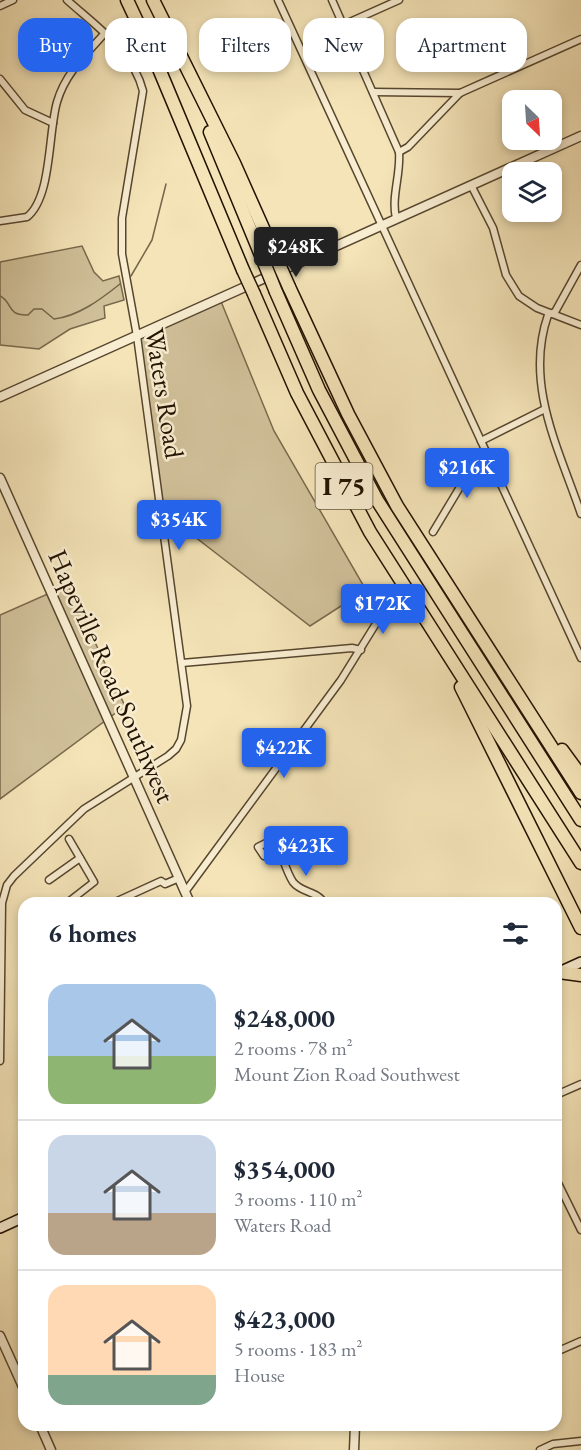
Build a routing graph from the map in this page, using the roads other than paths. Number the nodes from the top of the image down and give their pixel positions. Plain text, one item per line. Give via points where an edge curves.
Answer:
1 (13, 0) edge
2 (68, 0) edge
3 (127, 0) edge
4 (153, 0) edge
5 (278, 0) edge
6 (332, 0) edge
7 (399, 0) edge
8 (0, 6) edge
9 (340, 18) edge
10 (359, 18) edge
11 (105, 33) joint
12 (581, 39) edge
13 (136, 72) edge
14 (364, 72) edge
15 (0, 79) edge
16 (373, 92) junction
17 (460, 93) junction
18 (53, 123) junction
19 (581, 136) edge
20 (399, 152) junction
21 (471, 185) junction
22 (396, 218) junction
23 (0, 220) edge
24 (382, 225) junction
25 (269, 257) junction
26 (581, 265) edge
27 (552, 314) junction
28 (581, 325) edge
29 (137, 336) junction
30 (0, 397) edge
31 (545, 410) junction
32 (482, 441) junction
33 (486, 450) junction
34 (0, 478) edge
35 (581, 514) edge
36 (433, 532) dead end
37 (459, 604) junction
38 (385, 609) dead end
39 (361, 650) junction
40 (581, 658) edge
41 (182, 663) junction
42 (454, 667) junction
43 (581, 776) edge
44 (134, 777) junction
45 (581, 793) edge
46 (581, 820) edge
47 (69, 839) dead end
48 (279, 849) dead end
49 (80, 858) junction
50 (581, 863) edge
51 (179, 878) junction
52 (0, 880) edge
53 (49, 880) dead end
54 (7, 885) junction
55 (185, 892) junction
56 (75, 897) edge
57 (126, 897) edge
58 (187, 897) edge
59 (321, 897) edge
60 (581, 928) edge
61 (581, 962) edge
62 (562, 971) edge
63 (562, 973) edge
64 (581, 975) edge
65 (0, 1060) edge
66 (579, 1085) edge
67 (562, 1092) edge
68 (581, 1093) edge
69 (562, 1191) edge
70 (18, 1220) edge
71 (0, 1228) edge
72 (581, 1230) edge
73 (0, 1336) edge
74 (581, 1341) edge
75 (562, 1349) edge
76 (18, 1376) edge
77 (43, 1431) edge
78 (355, 1431) edge
79 (581, 1441) edge
80 (51, 1450) edge
81 (354, 1450) edge
82 (540, 1450) edge

1 - 8 street
2 - 11 street, Waters Road
3 - 42 highway, I 75, bridge via 331,463
4 - 25 highway, I 75
5 - 24 street
6 - 9 street
7 - 10 street
11 - 18 street via 66,80
12 - 17 street
13 - 29 street, Waters Road via 143,91 121,233
14 - 16 street
15 - 18 street via 25,110
16 - 17 street
16 - 20 street
17 - 20 street
18 - 23 street via 39,203 27,217
19 - 21 street
20 - 22 street
21 - 22 street
21 - 27 street via 493,228 512,287 528,304
22 - 24 street
24 - 29 street
24 - 32 street
25 - 37 highway, bridge via 289,287 372,460
25 - 46 highway, I 75, bridge via 276,292 319,390 377,500
26 - 27 street
27 - 28 street
27 - 31 street via 544,327 538,358
29 - 30 street
29 - 41 street, Waters Road
31 - 32 street
31 - 35 street
32 - 33 street
33 - 36 street
33 - 40 street
34 - 44 street, Hapeville Road Southwest
37 - 43 highway via 489,641
37 - 45 highway
38 - 39 street
39 - 41 street
39 - 55 street
41 - 44 street, Waters Road via 187,706 181,740 168,756
42 - 50 highway, I 75
42 - 60 highway via 474,717
44 - 51 street, Hapeville Road Southwest
44 - 54 street, Waters Road via 84,809
47 - 49 street
48 - 59 street via 295,885
49 - 53 street
49 - 56 street via 94,882
51 - 55 street, Hapeville Road Southwest
51 - 57 street via 165,884 161,881
52 - 54 street
54 - 65 street via 2,903
55 - 58 street, Hapeville Road Southwest
61 - 62 main road
63 - 64 highway
66 - 67 street
66 - 68 street
69 - 72 street
70 - 71 main road
73 - 76 street
74 - 75 street
77 - 80 street
78 - 81 street
79 - 82 street via 553,1444

